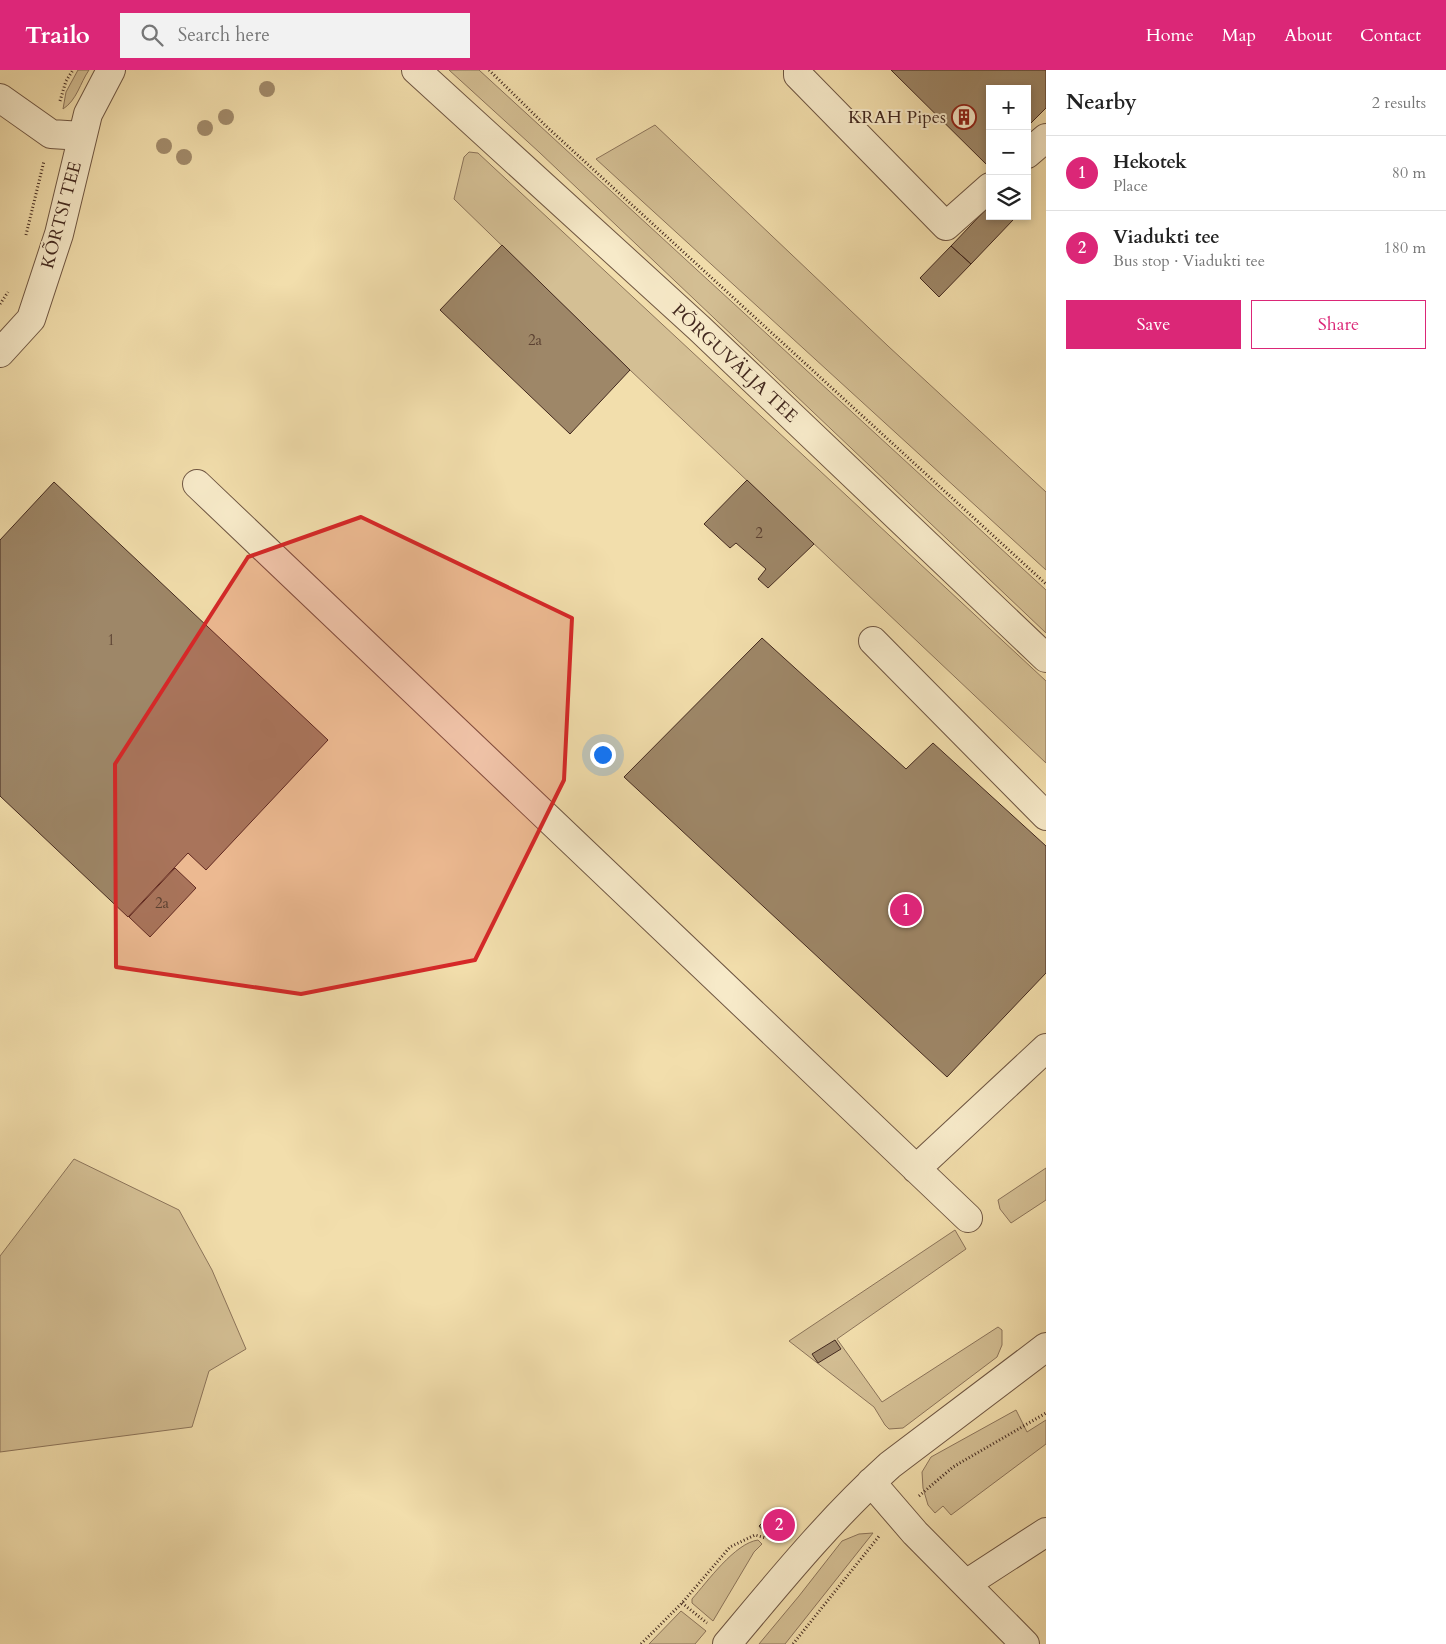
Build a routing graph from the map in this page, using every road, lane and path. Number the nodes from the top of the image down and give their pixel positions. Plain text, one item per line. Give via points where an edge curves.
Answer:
1 (73, 70) edge
2 (111, 70) edge
3 (489, 70) edge
4 (798, 70) edge
5 (416, 71) edge
6 (0, 98) edge
7 (51, 134) junction
8 (82, 136) junction
9 (1046, 138) edge
10 (1031, 151) edge
11 (986, 191) edge
12 (26, 237) dead end
13 (11, 288) dead end
14 (0, 304) edge
15 (0, 353) edge
16 (197, 484) dead end
17 (1046, 584) edge
18 (873, 641) dead end
19 (1046, 658) edge
20 (1046, 816) edge
21 (1046, 1048) edge
22 (916, 1169) junction
23 (968, 1218) dead end
24 (1046, 1347) edge
25 (871, 1482) junction
26 (778, 1525) dead end
27 (1046, 1532) edge
28 (966, 1584) junction
29 (641, 1644) edge
30 (727, 1644) edge
31 (1025, 1644) edge

1 - 7 path via 66,81
2 - 8 street, KÕRTSI TEE via 88,114
3 - 17 path via 555,135
4 - 11 street via 798,75 946,226
5 - 19 street, PÕRGUVÄLJA TEE via 699,328
6 - 7 street
7 - 8 street
7 - 12 path
8 - 15 street, KÕRTSI TEE via 59,234 31,319
9 - 10 street
13 - 14 path
16 - 22 street
18 - 20 street
21 - 22 street
22 - 23 street
24 - 25 street
25 - 28 street via 915,1533
25 - 30 street via 816,1539
26 - 29 path via 766,1538 755,1535 730,1547
27 - 28 street
28 - 31 street

